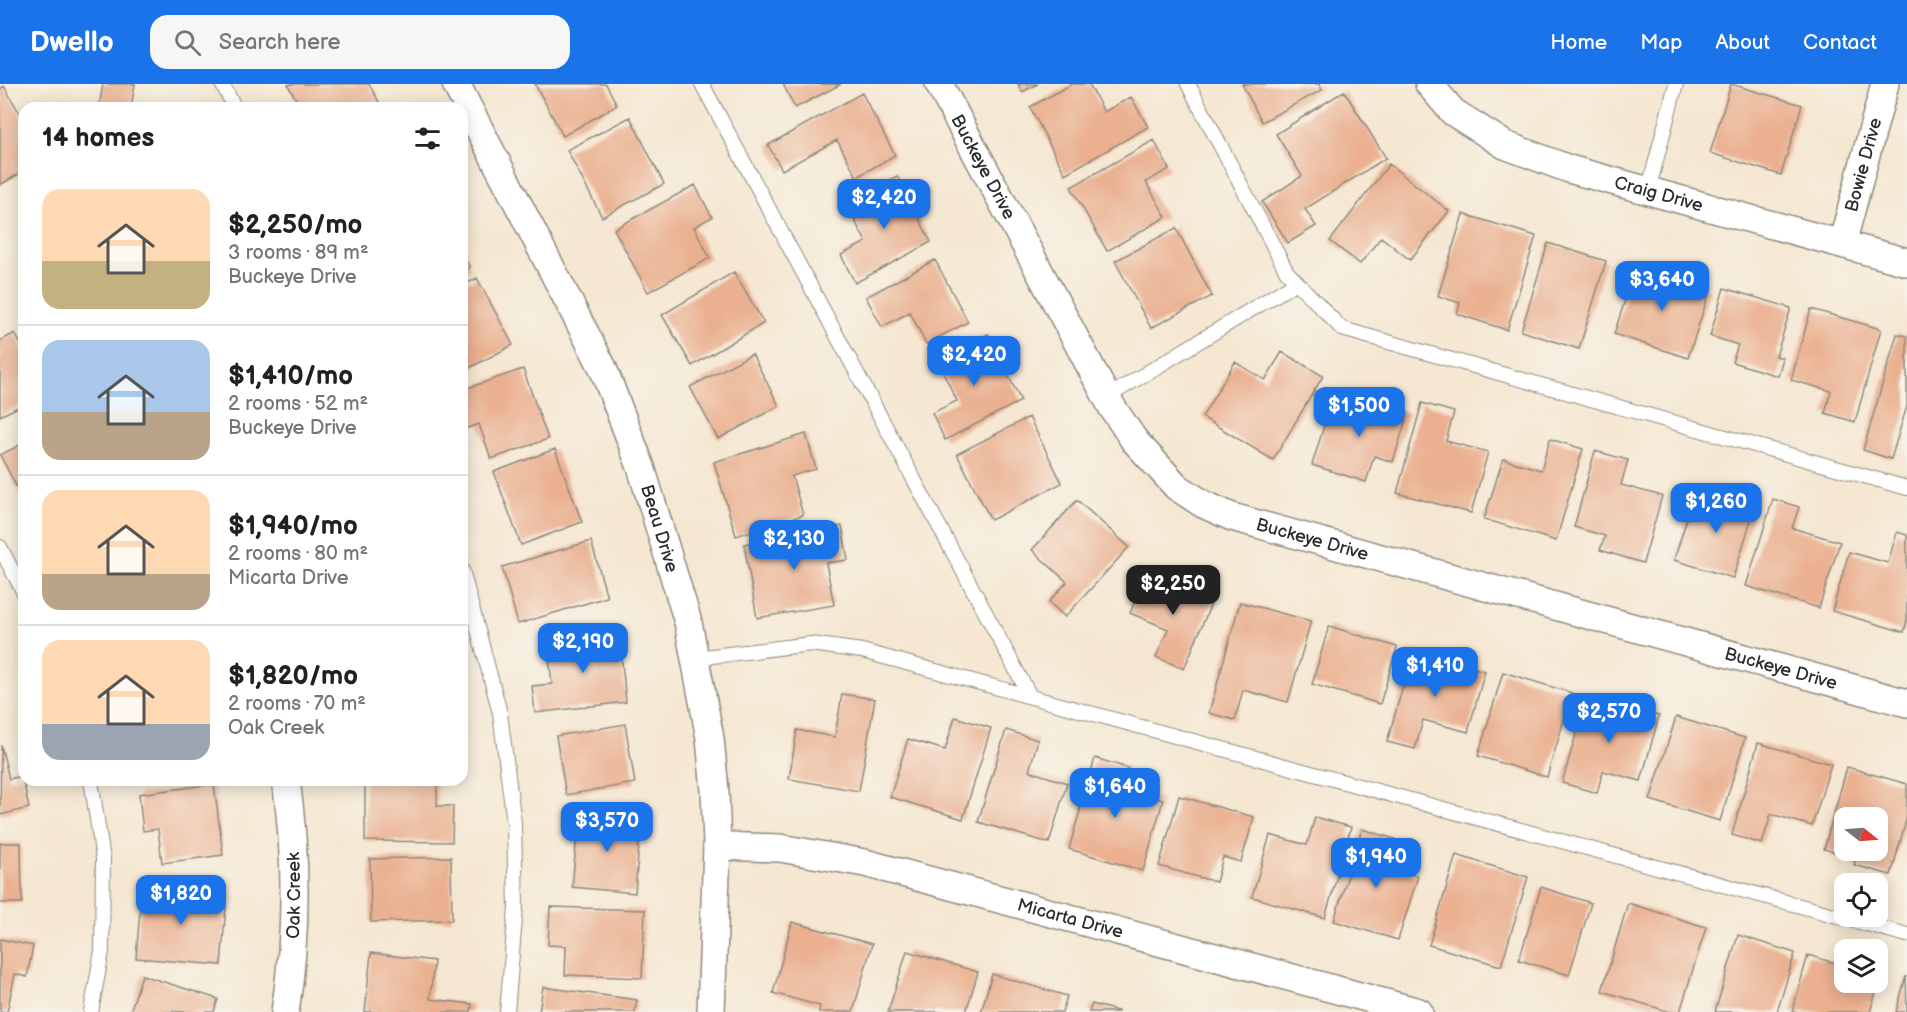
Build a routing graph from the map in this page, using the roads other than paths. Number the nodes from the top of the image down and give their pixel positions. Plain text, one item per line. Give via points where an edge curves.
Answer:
1 (222, 84) edge
2 (456, 84) edge
3 (702, 84) edge
4 (939, 84) edge
5 (1188, 84) edge
6 (1429, 84) edge
7 (1676, 84) edge
8 (1886, 84) edge
9 (231, 102) edge
10 (465, 102) edge
11 (468, 107) edge
12 (1648, 191) junction
13 (1842, 244) junction
14 (1907, 261) edge
15 (1297, 282) junction
16 (1107, 397) junction
17 (1907, 488) edge
18 (0, 547) edge
19 (18, 582) edge
20 (468, 593) edge
21 (696, 658) junction
22 (1030, 696) junction
23 (1907, 703) edge
24 (92, 786) edge
25 (287, 786) edge
26 (717, 846) junction
27 (1907, 935) edge
28 (91, 1012) edge
29 (285, 1012) edge
30 (507, 1012) edge
31 (711, 1012) edge
32 (1419, 1012) edge

1 - 9 lane
2 - 10 street, Beau Drive
3 - 22 lane
4 - 16 street, Buckeye Drive
5 - 15 lane via 1287,272
6 - 12 street, Craig Drive via 1453,112 1505,145 1569,169
7 - 12 lane
8 - 13 street, Bowie Drive
11 - 21 street, Beau Drive via 603,368 664,538
12 - 13 street, Craig Drive
13 - 14 street, Craig Drive
15 - 16 lane
15 - 17 lane via 1342,329
16 - 23 street, Buckeye Drive via 1153,464 1194,498 1232,517
18 - 19 lane
20 - 30 lane via 500,713 514,823 516,907
21 - 22 lane via 811,644 862,651
21 - 26 street, Beau Drive via 710,738
22 - 27 lane
24 - 28 lane via 103,859 102,951
25 - 29 street, Oak Creek via 294,917
26 - 31 street, Beau Drive
26 - 32 street, Micarta Drive via 780,848 865,863

